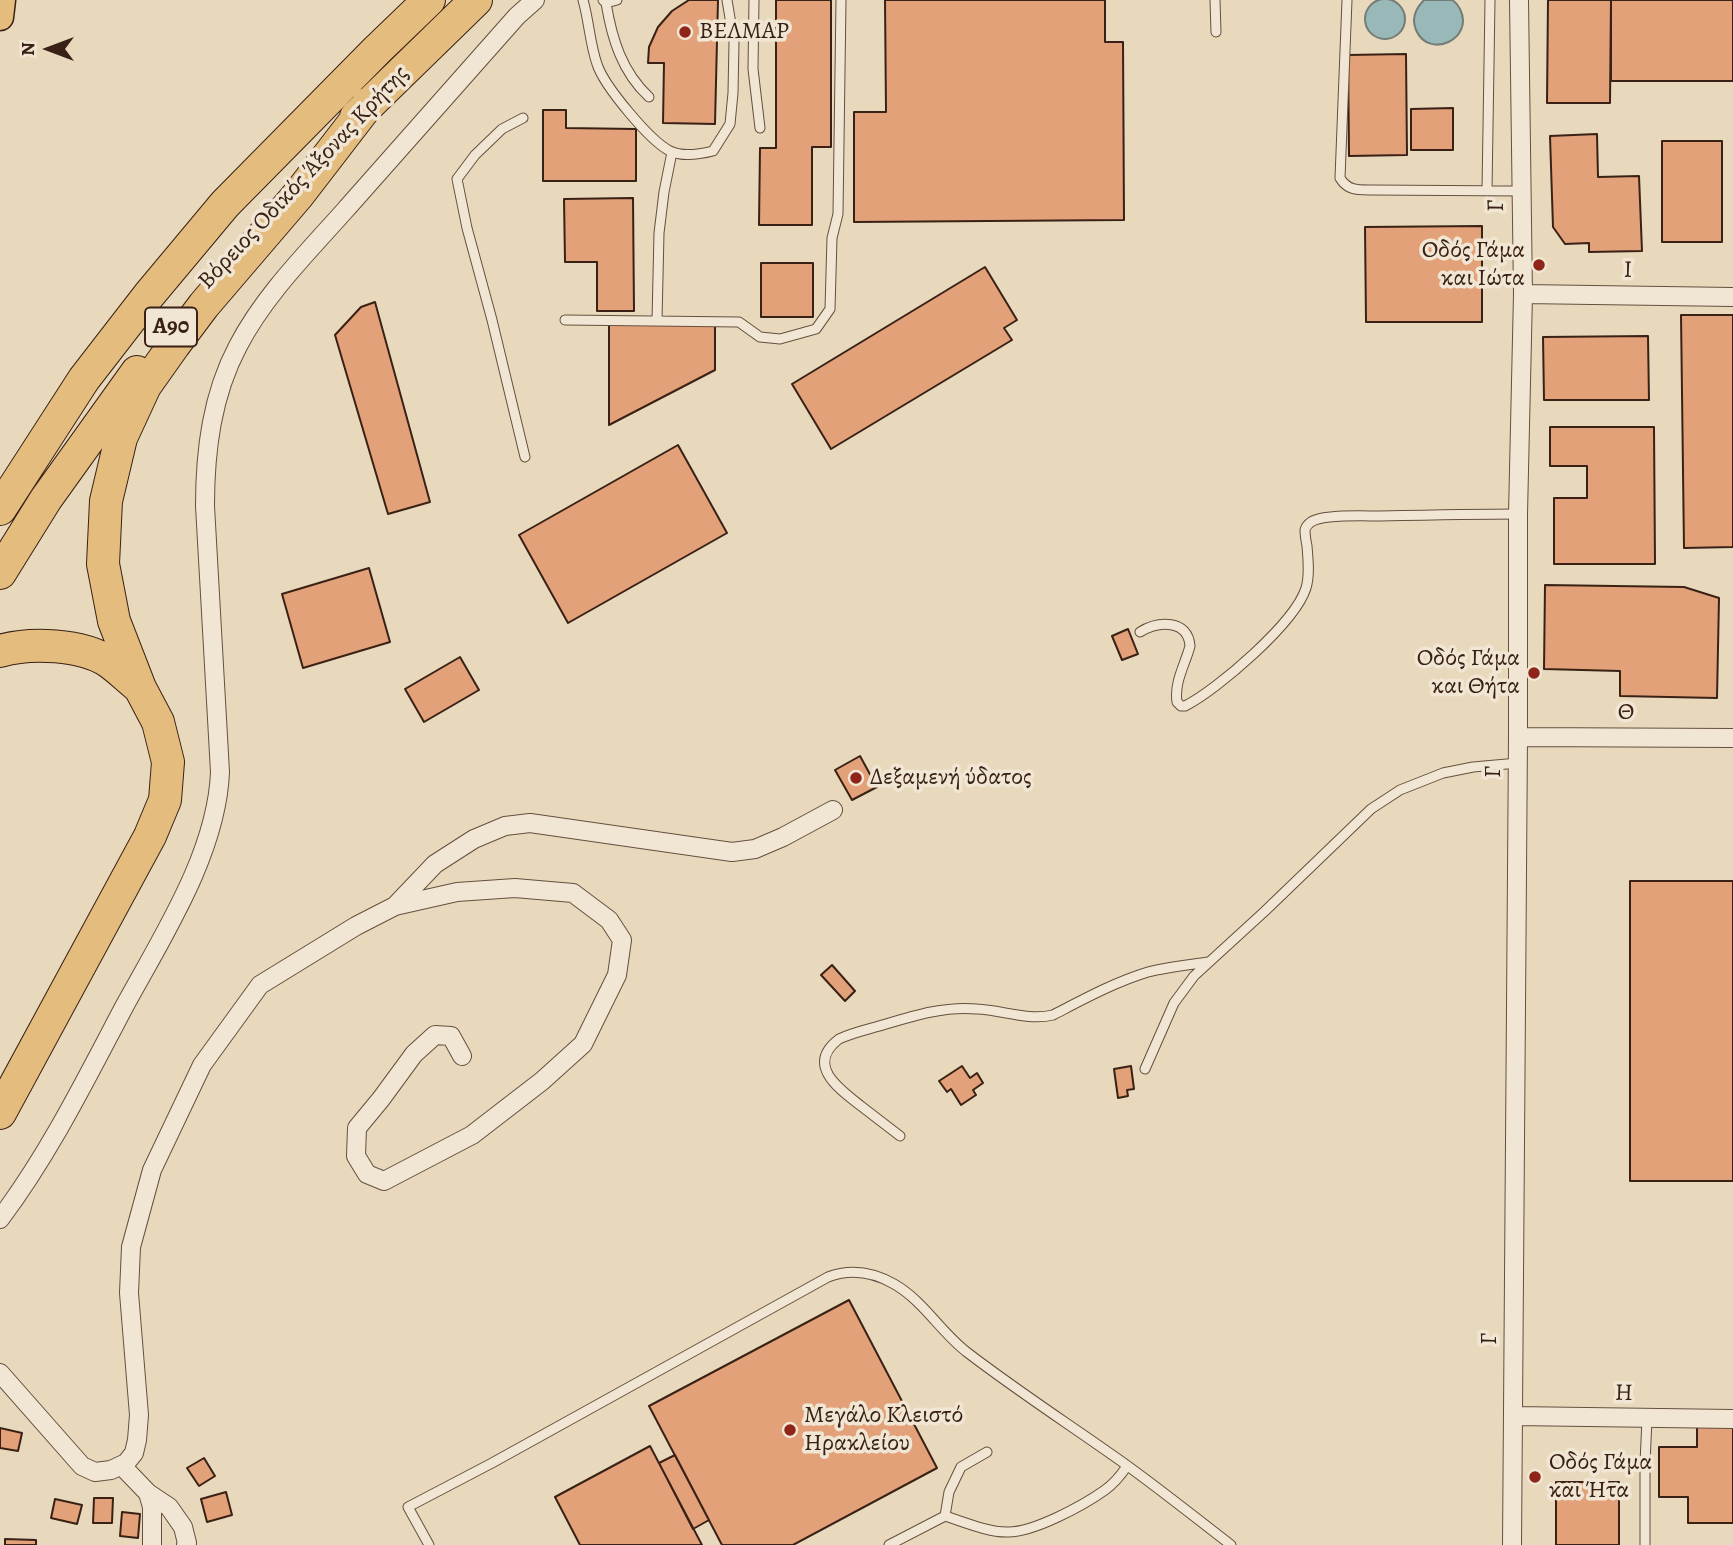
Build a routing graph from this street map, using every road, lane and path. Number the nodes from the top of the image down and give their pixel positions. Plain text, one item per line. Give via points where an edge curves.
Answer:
1 (2, 0) edge
2 (429, 0) edge
3 (475, 0) edge
4 (535, 0) edge
5 (583, 0) edge
6 (617, 0) edge
7 (727, 0) edge
8 (754, 0) edge
9 (841, 0) edge
10 (1215, 0) edge
11 (1347, 0) edge
12 (1490, 0) edge
13 (1519, 0) edge
14 (605, 1) edge
15 (0, 17) edge
16 (1216, 32) dead end
17 (649, 97) dead end
18 (369, 103) junction
19 (523, 118) dead end
20 (760, 128) dead end
21 (672, 152) junction
22 (1487, 191) junction
23 (1521, 191) junction
24 (1523, 294) junction
25 (1733, 296) edge
26 (565, 320) dead end
27 (657, 320) junction
28 (525, 457) dead end
29 (0, 509) edge
30 (1518, 514) junction
31 (0, 573) edge
32 (1140, 632) dead end
33 (0, 651) edge
34 (141, 688) junction
35 (1518, 737) junction
36 (1733, 737) edge
37 (1518, 763) junction
38 (833, 810) dead end
39 (396, 906) junction
40 (1208, 962) junction
41 (462, 1056) dead end
42 (1145, 1069) dead end
43 (0, 1113) edge
44 (900, 1136) dead end
45 (0, 1219) edge
46 (0, 1373) edge
47 (1514, 1416) junction
48 (1647, 1419) junction
49 (1733, 1419) edge
50 (987, 1452) dead end
51 (122, 1466) junction
52 (1127, 1466) junction
53 (148, 1493) junction
54 (945, 1516) junction
55 (152, 1545) edge
56 (186, 1545) edge
57 (429, 1545) edge
58 (889, 1545) edge
59 (1231, 1545) edge
60 (1512, 1545) edge
61 (1645, 1545) edge

1 - 15 main road
2 - 29 highway, Βόρειος Οδικός Άξονας Κρήτης / Α90 via 225,204 191,244 84,379
3 - 18 highway, Βόρειος Οδικός Άξονας Κρήτης / Α90
4 - 45 street via 292,271 253,321 226,372 211,426 205,476 220,772 212,825 181,900 73,1103
5 - 21 lane via 597,66 626,109
6 - 14 lane
7 - 21 lane via 734,42 730,124 713,151
8 - 20 lane via 753,69
9 - 27 lane via 838,214 832,238 830,309 816,329 780,339 760,337 738,322
10 - 16 lane
11 - 22 lane via 1340,178 1344,185 1353,190
12 - 22 lane
13 - 23 street, Γ
14 - 17 lane via 611,32 628,72
18 - 31 highway, Βόρειος Οδικός Άξονας Κρήτης / Α90 via 194,298 115,400
18 - 34 highway via 174,345 145,386 121,438 106,501 103,564 114,621
19 - 28 lane via 502,129 457,179
21 - 27 lane via 659,233
22 - 23 lane
23 - 24 street, Γ
24 - 25 street, Ι
24 - 30 street, Γ
26 - 27 lane
30 - 32 lane via 1313,520 1305,530 1306,589 1297,605 1247,660 1185,706 1176,696 1190,646 1185,632 1167,624
30 - 35 street, Γ
33 - 34 highway via 39,646 75,649 107,660
34 - 43 highway via 158,722 168,762 165,800 150,836
35 - 36 street, Θ
35 - 37 street, Γ
37 - 40 lane via 1444,773 1390,796 1360,818
37 - 47 street, Γ
38 - 39 street via 755,849 732,852 530,822 505,826 435,864
39 - 41 street via 457,892 515,888 573,893 609,920 622,940 617,975 583,1044 472,1135 384,1181 368,1174 356,1156 357,1128 414,1054 435,1035 451,1036
39 - 51 street via 261,985 202,1065 152,1170 131,1247 129,1293 139,1422 134,1453
40 - 42 lane via 1174,1003
40 - 44 lane via 1138,976 1045,1017 947,1009 839,1039 825,1055 830,1079
46 - 51 street via 82,1466 100,1472
47 - 48 street, Η
47 - 60 street, Γ
48 - 49 street, Η
48 - 61 lane
50 - 54 lane via 961,1466 949,1492
51 - 53 street
52 - 54 lane via 1106,1489 1030,1528 994,1531
52 - 57 lane via 965,1352 897,1286 877,1276 847,1271 828,1277 408,1507
52 - 59 lane
53 - 55 street
53 - 56 street via 169,1507 183,1527
54 - 58 lane

